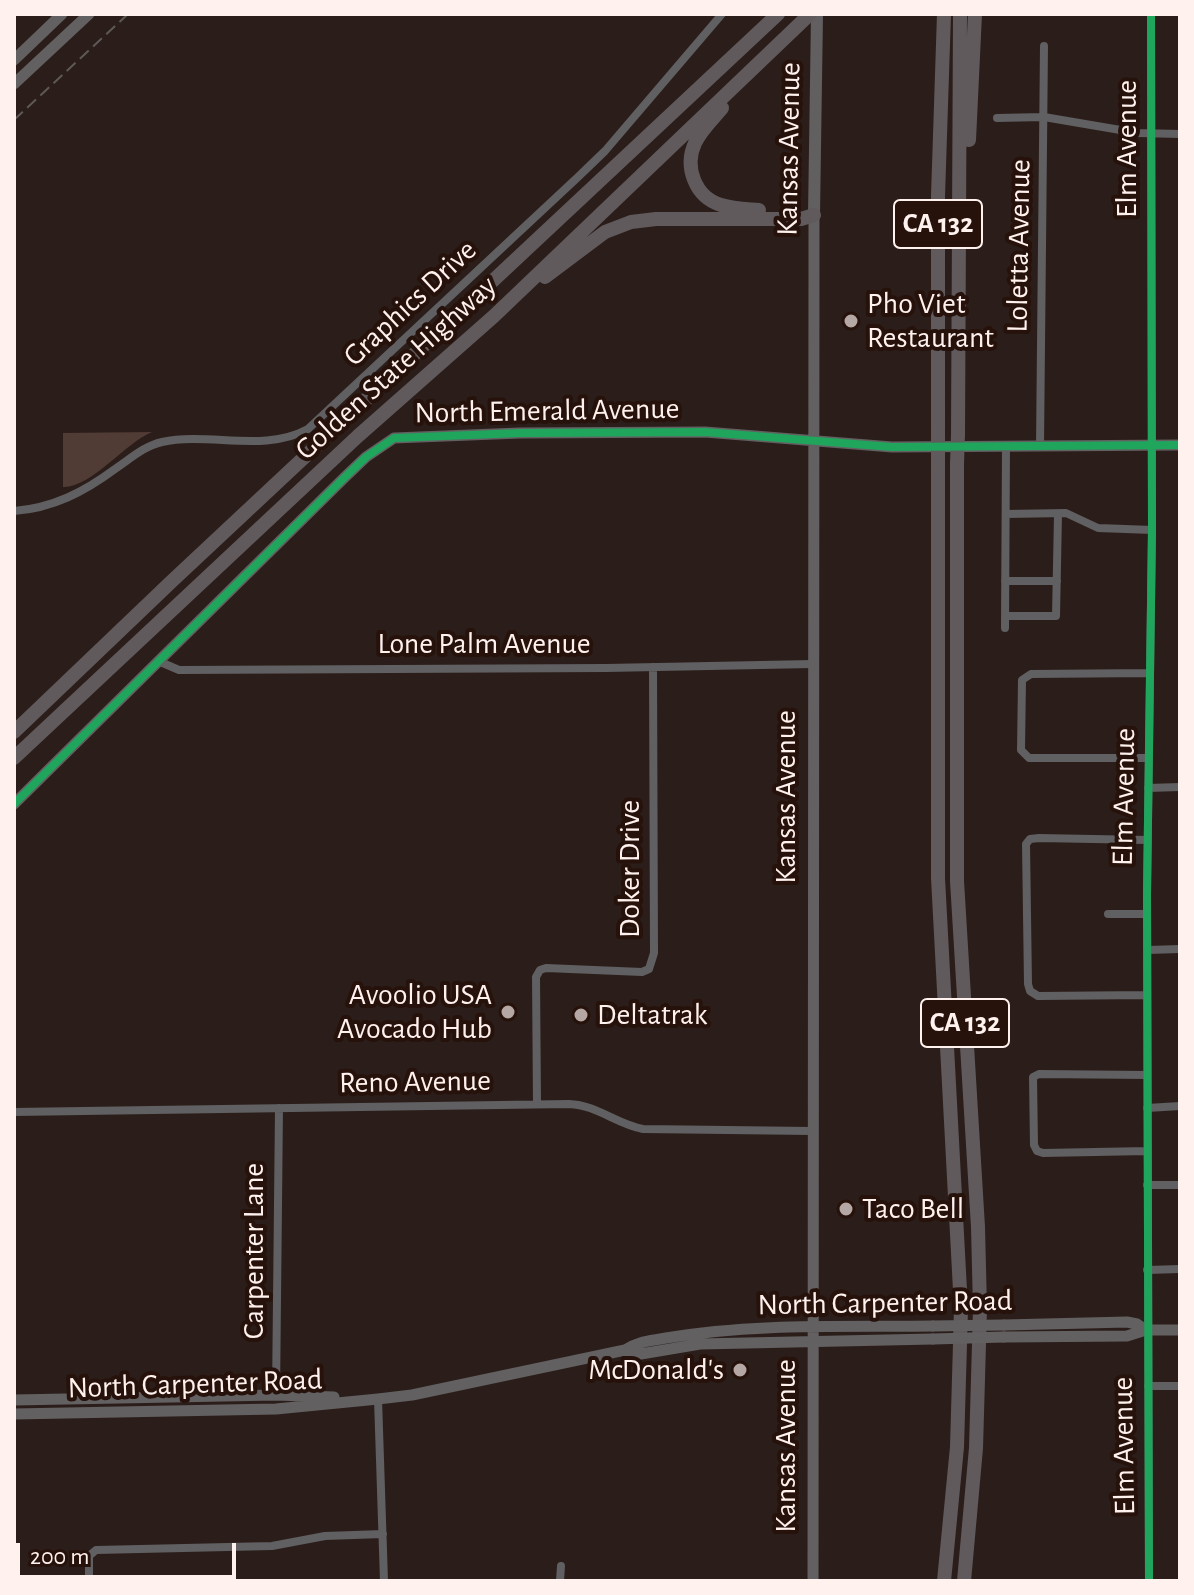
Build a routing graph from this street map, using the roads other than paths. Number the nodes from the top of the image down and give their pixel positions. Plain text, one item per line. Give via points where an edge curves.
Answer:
1 (62, 14) edge
2 (89, 14) edge
3 (722, 14) edge
4 (778, 14) edge
5 (810, 14) edge
6 (817, 14) edge
7 (944, 14) edge
8 (960, 14) edge
9 (975, 14) edge
10 (1151, 14) edge
11 (1044, 46) dead end
12 (14, 60) edge
13 (760, 62) junction
14 (14, 84) edge
15 (1044, 117) junction
16 (997, 118) dead end
17 (1151, 134) junction
18 (1180, 134) edge
19 (814, 215) junction
20 (494, 316) junction
21 (959, 332) junction
22 (812, 439) junction
23 (1150, 445) junction
24 (1180, 445) edge
25 (1040, 446) junction
26 (1006, 447) junction
27 (14, 511) edge
28 (1006, 514) junction
29 (1058, 514) junction
30 (1152, 530) junction
31 (1005, 581) junction
32 (1057, 581) junction
33 (1005, 616) junction
34 (1005, 628) dead end
35 (158, 661) junction
36 (812, 664) junction
37 (653, 667) junction
38 (1150, 673) junction
39 (14, 732) edge
40 (14, 758) edge
41 (1149, 758) junction
42 (1180, 787) edge
43 (1148, 788) junction
44 (14, 804) edge
45 (1147, 840) junction
46 (1108, 914) dead end
47 (1147, 914) junction
48 (1180, 949) edge
49 (1148, 950) junction
50 (1147, 995) junction
51 (1147, 1075) junction
52 (537, 1104) junction
53 (1180, 1106) edge
54 (279, 1108) junction
55 (1147, 1108) junction
56 (14, 1112) edge
57 (811, 1131) junction
58 (1147, 1151) junction
59 (1147, 1185) junction
60 (1180, 1185) edge
61 (1180, 1269) edge
62 (1147, 1270) junction
63 (1146, 1330) junction
64 (1180, 1330) edge
65 (811, 1334) junction
66 (1148, 1386) junction
67 (1180, 1386) edge
68 (276, 1395) junction
69 (147, 1398) junction
70 (378, 1399) junction
71 (14, 1400) edge
72 (193, 1410) junction
73 (80, 1413) junction
74 (14, 1414) edge
75 (383, 1534) junction
76 (561, 1566) dead end
77 (89, 1581) edge
78 (384, 1581) edge
79 (560, 1581) edge
80 (813, 1581) edge
81 (944, 1581) edge
82 (964, 1581) edge
83 (1149, 1581) edge

1 - 12 main road
2 - 14 main road
3 - 27 street, Graphics Drive via 596,160 308,429 272,440 159,443 78,494
4 - 39 highway, Golden State Highway
5 - 13 highway, Golden State Highway
6 - 19 main road, Kansas Avenue
7 - 81 highway, CA 132, bridge via 938,164 938,863 961,1309 955,1475
8 - 21 highway
9 - 21 highway, CA 132
10 - 17 street, Elm Avenue
11 - 15 street, Loletta Avenue
13 - 19 highway via 696,141 692,175 701,192 721,206
13 - 20 highway, Golden State Highway
15 - 16 street
15 - 17 street
15 - 25 street, Loletta Avenue
17 - 18 street
17 - 23 street, Elm Avenue
19 - 20 highway via 644,220 617,226
19 - 22 main road, Kansas Avenue
20 - 40 highway, Golden State Highway
21 - 82 highway, CA 132, bridge via 957,881 980,1296 977,1434
22 - 26 main road, North Emerald Avenue via 892,447
22 - 35 main road, North Emerald Avenue via 705,432 394,438 366,457
22 - 36 main road, Kansas Avenue
23 - 24 main road, North Emerald Avenue
23 - 25 main road, North Emerald Avenue
23 - 30 street, Elm Avenue
25 - 26 main road, North Emerald Avenue
26 - 28 street
28 - 29 street
28 - 31 street
29 - 30 street via 1098,528
29 - 32 street
30 - 38 street, Elm Avenue
31 - 32 street
31 - 33 street
32 - 33 street via 1056,616
33 - 34 street
35 - 37 street, Lone Palm Avenue via 179,670
35 - 44 main road, North Emerald Avenue
36 - 37 street, Lone Palm Avenue
36 - 57 main road, Kansas Avenue
37 - 52 street, Doker Drive via 654,953 649,969 642,972 540,970
38 - 41 street, Elm Avenue
38 - 41 street via 1031,674 1022,680 1021,750 1029,758
41 - 43 street, Elm Avenue
42 - 43 street
43 - 45 street, Elm Avenue
45 - 47 street, Elm Avenue
45 - 50 street via 1039,838 1026,844 1030,991 1038,996
46 - 47 street
47 - 49 street, Elm Avenue
48 - 49 street
49 - 50 street, Elm Avenue
50 - 51 street, Elm Avenue
51 - 55 street, Elm Avenue
51 - 58 street via 1033,1077 1037,1151
52 - 54 street, Reno Avenue
52 - 57 street, Reno Avenue via 587,1106 643,1129
53 - 55 street
54 - 56 street, Reno Avenue
54 - 68 street, Carpenter Lane
55 - 58 street, Elm Avenue
57 - 65 main road, Kansas Avenue
58 - 59 street, Elm Avenue
59 - 60 street
59 - 62 street, Elm Avenue
61 - 62 street
62 - 63 street, Elm Avenue
63 - 64 main road, North Carpenter Road
63 - 65 main road, North Carpenter Road, bridge via 1127,1322 1004,1331
63 - 66 street, Elm Avenue
65 - 70 main road, North Carpenter Road via 695,1333
65 - 80 main road, Kansas Avenue
66 - 67 street
66 - 83 street, Elm Avenue
68 - 69 main road, North Carpenter Road
68 - 70 main road, North Carpenter Road
68 - 72 main road via 269,1403 212,1404
69 - 71 main road, North Carpenter Road
69 - 73 main road via 141,1404 100,1404
70 - 72 main road, North Carpenter Road
70 - 75 street
72 - 73 main road, North Carpenter Road
73 - 74 main road, North Carpenter Road
75 - 77 street via 325,1536 272,1546 98,1549 88,1560
75 - 78 street
76 - 79 street

